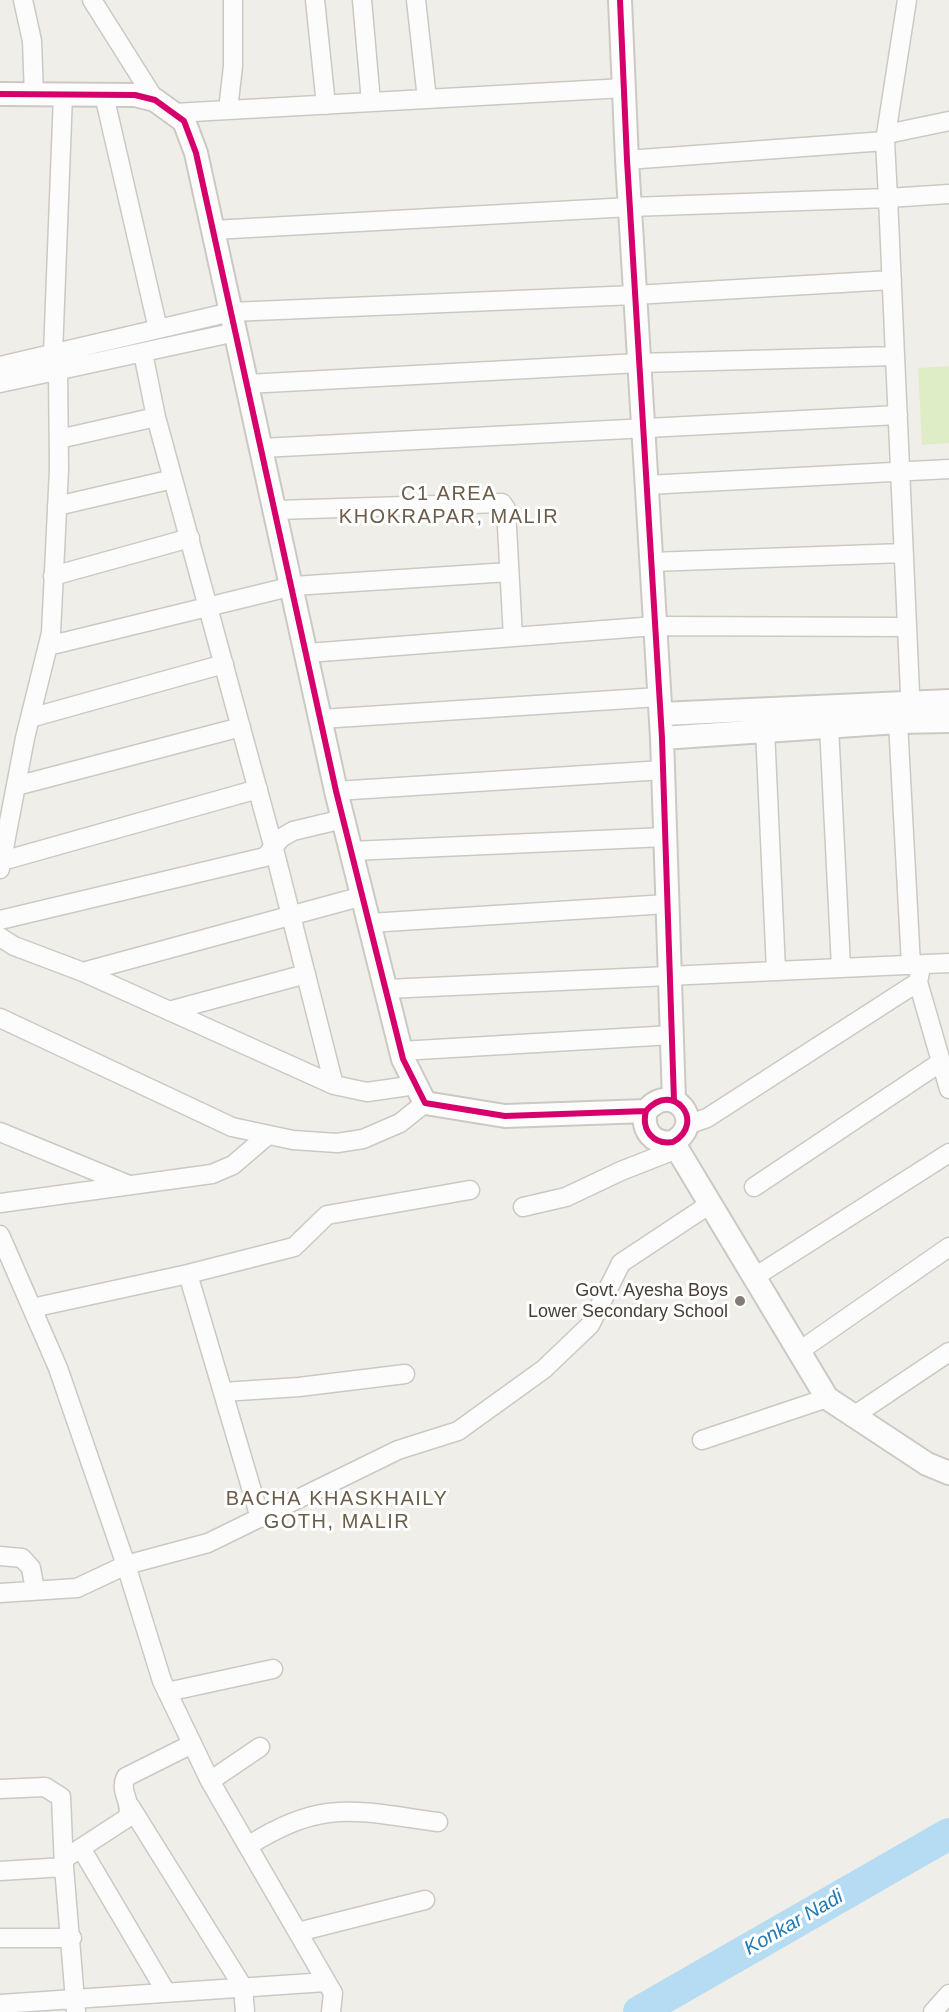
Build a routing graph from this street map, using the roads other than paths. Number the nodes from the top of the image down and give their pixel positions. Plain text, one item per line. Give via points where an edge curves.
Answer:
1 (23, 0) edge
2 (92, 0) edge
3 (233, 0) edge
4 (315, 0) edge
5 (362, 0) edge
6 (416, 0) edge
7 (620, 0) edge
8 (907, 0) edge
9 (624, 87) junction
10 (0, 94) edge
11 (34, 94) junction
12 (63, 95) junction
13 (104, 95) junction
14 (427, 99) junction
15 (155, 100) junction
16 (371, 102) junction
17 (326, 105) junction
18 (228, 110) junction
19 (174, 114) junction
20 (949, 122) edge
21 (886, 138) junction
22 (627, 160) junction
23 (949, 194) edge
24 (888, 198) junction
25 (630, 207) junction
26 (213, 230) junction
27 (892, 280) junction
28 (635, 296) junction
29 (233, 322) junction
30 (158, 329) junction
31 (143, 352) junction
32 (896, 356) junction
33 (55, 362) junction
34 (639, 363) junction
35 (0, 366) edge
36 (0, 383) edge
37 (247, 384) junction
38 (898, 415) junction
39 (156, 417) junction
40 (643, 430) junction
41 (59, 439) junction
42 (262, 448) junction
43 (949, 469) edge
44 (900, 472) junction
45 (173, 479) junction
46 (646, 485) junction
47 (57, 506) junction
48 (276, 510) junction
49 (190, 538) junction
50 (904, 553) junction
51 (651, 562) junction
52 (509, 572) junction
53 (53, 576) junction
54 (293, 586) junction
55 (208, 606) junction
56 (655, 626) junction
57 (907, 627) junction
58 (513, 637) junction
59 (48, 646) junction
60 (308, 653) junction
61 (224, 664) junction
62 (949, 701) edge
63 (660, 706) junction
64 (906, 715) junction
65 (30, 718) junction
66 (321, 719) junction
67 (949, 721) edge
68 (829, 726) junction
69 (241, 727) junction
70 (765, 730) junction
71 (662, 738) junction
72 (663, 770) junction
73 (16, 786) junction
74 (258, 789) junction
75 (336, 790) junction
76 (344, 819) junction
77 (665, 837) junction
78 (274, 849) junction
79 (352, 851) junction
80 (1, 865) edge
81 (363, 896) junction
82 (667, 903) junction
83 (291, 916) junction
84 (0, 920) edge
85 (370, 923) junction
86 (0, 937) edge
87 (949, 963) edge
88 (841, 967) junction
89 (776, 970) junction
90 (917, 970) junction
91 (83, 972) junction
92 (306, 974) junction
93 (670, 974) junction
94 (387, 989) junction
95 (169, 1011) junction
96 (0, 1018) edge
97 (672, 1035) junction
98 (401, 1051) junction
99 (941, 1062) junction
100 (334, 1085) junction
101 (949, 1089) edge
102 (421, 1094) junction
103 (674, 1101) junction
104 (646, 1111) junction
105 (0, 1132) edge
106 (268, 1135) junction
107 (679, 1138) junction
108 (949, 1153) edge
109 (130, 1186) junction
110 (754, 1187) dead end
111 (470, 1190) dead end
112 (0, 1203) edge
113 (710, 1204) junction
114 (523, 1207) dead end
115 (0, 1235) edge
116 (949, 1247) edge
117 (188, 1274) junction
118 (753, 1278) junction
119 (32, 1308) junction
120 (798, 1352) junction
121 (949, 1352) edge
122 (405, 1374) dead end
123 (223, 1392) junction
124 (827, 1398) junction
125 (852, 1417) junction
126 (702, 1440) dead end
127 (949, 1473) edge
128 (260, 1518) junction
129 (0, 1556) edge
130 (126, 1565) junction
131 (35, 1590) junction
132 (0, 1593) edge
133 (273, 1669) dead end
134 (167, 1692) junction
135 (192, 1744) junction
136 (260, 1747) dead end
137 (210, 1781) junction
138 (0, 1788) edge
139 (130, 1806) junction
140 (438, 1822) dead end
141 (248, 1846) junction
142 (81, 1848) junction
143 (64, 1863) junction
144 (0, 1871) edge
145 (425, 1900) dead end
146 (298, 1932) junction
147 (0, 1938) edge
148 (72, 1938) junction
149 (326, 1982) junction
150 (243, 1987) junction
151 (166, 1992) junction
152 (949, 1994) edge
153 (0, 2004) edge
154 (76, 2006) edge
155 (245, 2012) edge
156 (332, 2012) edge
157 (933, 2012) edge

1 - 11 street via 32,41
2 - 15 street
3 - 18 street
4 - 17 street
5 - 16 street
6 - 14 street
7 - 9 street
8 - 21 street
9 - 14 street
9 - 22 street
10 - 11 street
11 - 12 street
12 - 13 street
12 - 33 street
13 - 15 street via 135,94
13 - 30 street
14 - 16 street
15 - 19 street
16 - 17 street
17 - 18 street
18 - 19 street
19 - 26 street via 184,121 196,153
20 - 21 street
21 - 22 street
21 - 24 street
22 - 25 street
23 - 24 street
24 - 25 street
24 - 27 street
25 - 26 street
25 - 28 street
26 - 29 street
27 - 28 street
27 - 32 street
28 - 29 street
28 - 34 street
29 - 30 street
29 - 31 street
29 - 37 street
30 - 33 street
31 - 33 street
31 - 39 street
32 - 34 street
32 - 38 street
33 - 35 street
33 - 36 street
33 - 41 street
34 - 37 street
34 - 40 street
37 - 42 street
38 - 40 street
38 - 44 street
39 - 41 street
39 - 45 street
40 - 42 street
40 - 46 street
41 - 47 street
42 - 48 street
43 - 44 street
44 - 46 street
44 - 50 street
45 - 47 street
45 - 49 street
46 - 51 street
47 - 53 street
48 - 52 street via 502,503 506,509
48 - 54 street
49 - 53 street
49 - 55 street
50 - 51 street
50 - 57 street
51 - 56 street
52 - 54 street
52 - 58 street
53 - 59 street
54 - 55 street
54 - 60 street
55 - 59 street
55 - 61 street
56 - 57 street
56 - 58 street
56 - 63 street
57 - 64 street
58 - 60 street
59 - 65 street
60 - 66 street
61 - 65 street
61 - 69 street
62 - 64 street
63 - 64 street
63 - 66 street
63 - 71 street
64 - 67 street
64 - 68 street
64 - 90 street
65 - 73 street
66 - 75 street
68 - 70 street
68 - 88 street
69 - 73 street
69 - 74 street
70 - 71 street
70 - 89 street
71 - 72 street
72 - 75 street
72 - 77 street
73 - 80 street
74 - 78 street
74 - 80 street
75 - 76 street
76 - 78 street via 293,831 281,838
76 - 79 street
77 - 79 street
77 - 82 street
78 - 83 street
78 - 84 street via 266,857
79 - 81 street
81 - 83 street
81 - 85 street
82 - 85 street
82 - 93 street
83 - 91 street
83 - 92 street
85 - 94 street
86 - 91 street
87 - 90 street
88 - 89 street
88 - 90 street
89 - 93 street
90 - 99 street
90 - 107 street
91 - 95 street
92 - 95 street
92 - 100 street
93 - 94 street
93 - 97 street
94 - 98 street
95 - 100 street
96 - 106 street via 232,1127
97 - 98 street
97 - 103 street
98 - 102 street
99 - 101 street
99 - 110 street
100 - 102 street via 367,1092
102 - 104 street via 464,1111 505,1116
102 - 106 street via 400,1123 363,1139 337,1143
103 - 104 street via 660,1100
103 - 107 street via 685,1110
104 - 107 street via 648,1133 658,1142
105 - 109 street
106 - 109 street via 226,1169
107 - 113 street
107 - 114 street via 566,1197
108 - 118 street
109 - 112 street
111 - 117 street via 327,1215 294,1247
113 - 118 street
113 - 128 street via 621,1263 590,1325 544,1369 458,1431 398,1450
115 - 119 street
116 - 120 street
117 - 119 street
117 - 123 street
118 - 120 street
119 - 130 street via 58,1368
120 - 124 street
121 - 125 street
122 - 123 street
123 - 128 street
124 - 125 street
124 - 126 street
125 - 127 street via 927,1464
128 - 130 street via 208,1543
129 - 131 street via 22,1558 31,1568
130 - 131 street via 77,1588
130 - 134 street
131 - 132 street
133 - 134 street
134 - 135 street
135 - 137 street
135 - 139 street via 126,1777 124,1791
136 - 137 street
137 - 141 street
138 - 143 street via 45,1787 61,1797
139 - 142 street via 127,1818
139 - 150 street
140 - 141 street via 354,1810 325,1812 300,1817
141 - 146 street
142 - 143 street
142 - 151 street
143 - 144 street
143 - 148 street
145 - 146 street
146 - 149 street
147 - 148 street
148 - 154 street
149 - 150 street
149 - 156 street via 333,1993
150 - 151 street
150 - 155 street
151 - 154 street
152 - 157 street
153 - 154 street

